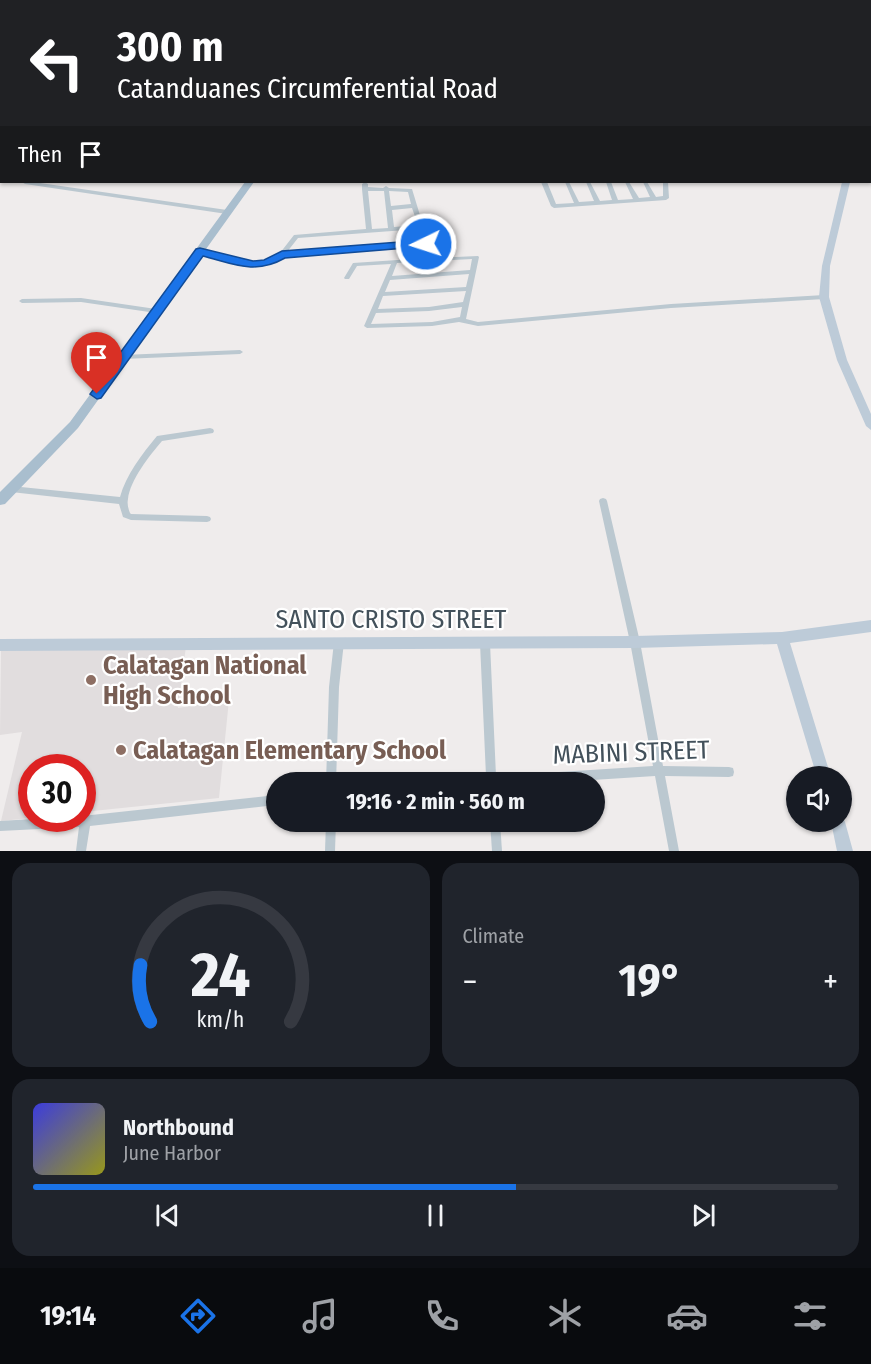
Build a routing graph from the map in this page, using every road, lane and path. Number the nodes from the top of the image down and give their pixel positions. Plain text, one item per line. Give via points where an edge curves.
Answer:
1 (32, 183) edge
2 (248, 183) edge
3 (544, 183) edge
4 (567, 183) edge
5 (588, 183) edge
6 (608, 183) edge
7 (628, 183) edge
8 (646, 183) edge
9 (668, 183) edge
10 (846, 183) edge
11 (386, 188) junction
12 (654, 199) junction
13 (637, 200) junction
14 (616, 202) junction
15 (598, 203) junction
16 (577, 204) junction
17 (414, 206) junction
18 (389, 208) junction
19 (227, 212) junction
20 (420, 227) junction
21 (391, 229) junction
22 (369, 231) junction
23 (426, 244) junction
24 (200, 252) junction
25 (282, 254) junction
26 (431, 260) junction
27 (395, 262) junction
28 (473, 272) junction
29 (347, 278) dead end
30 (389, 278) junction
31 (470, 290) junction
32 (382, 294) junction
33 (824, 297) junction
34 (22, 301) dead end
35 (466, 304) junction
36 (156, 311) junction
37 (374, 311) junction
38 (461, 320) junction
39 (240, 352) dead end
40 (123, 357) junction
41 (871, 426) edge
42 (210, 432) dead end
43 (11, 489) junction
44 (0, 500) edge
45 (123, 501) junction
46 (603, 501) dead end
47 (207, 519) dead end
48 (871, 626) edge
49 (782, 639) junction
50 (339, 642) junction
51 (635, 642) junction
52 (485, 643) junction
53 (0, 645) edge
54 (821, 766) edge
55 (660, 771) junction
56 (331, 772) edge
57 (491, 772) edge
58 (729, 772) dead end
59 (605, 775) edge
60 (266, 801) edge
61 (96, 820) edge
62 (18, 825) edge
63 (0, 826) edge
64 (84, 832) edge
65 (331, 832) edge
66 (496, 832) edge
67 (840, 832) edge
68 (81, 851) edge
69 (330, 851) edge
70 (497, 851) edge
71 (674, 851) edge
72 (845, 851) edge

1 - 19 street
2 - 19 main road
3 - 16 street via 554,206
4 - 16 street
5 - 15 street
6 - 14 street
7 - 13 street
8 - 12 street
9 - 12 street via 666,198
10 - 33 street via 825,266
11 - 17 street via 410,190
11 - 18 street
11 - 22 street via 365,187
12 - 13 street
13 - 14 street
14 - 15 street
15 - 16 street
17 - 18 street
17 - 20 street
18 - 21 street
19 - 24 main road
20 - 21 street
20 - 23 street
21 - 22 street
22 - 25 street via 296,236
23 - 25 street
23 - 26 street
24 - 25 street via 253,265 267,263
24 - 36 main road
26 - 27 street
26 - 28 street via 476,257
27 - 29 street via 355,264
27 - 30 street
28 - 30 street
28 - 31 street
30 - 32 street
31 - 32 street
31 - 35 street
32 - 37 street
33 - 38 street via 478,324
33 - 41 street via 842,360
34 - 36 street via 81,300
35 - 37 street
35 - 38 street
36 - 40 main road
37 - 38 street via 367,326
39 - 40 street
40 - 43 main road via 74,425
42 - 45 street via 160,438 149,450
43 - 44 main road
43 - 45 street
45 - 47 street via 126,515 131,517
46 - 51 street
48 - 49 street, SANTO CRISTO STREET
49 - 51 street, SANTO CRISTO STREET
49 - 54 street
50 - 52 street, SANTO CRISTO STREET
50 - 53 street, SANTO CRISTO STREET
50 - 56 street
51 - 52 street, SANTO CRISTO STREET
51 - 55 street
52 - 57 street
55 - 58 street, MABINI STREET
55 - 59 street, MABINI STREET
55 - 71 street
60 - 61 street
62 - 63 street
64 - 68 street
65 - 69 street
66 - 70 street
67 - 72 street

